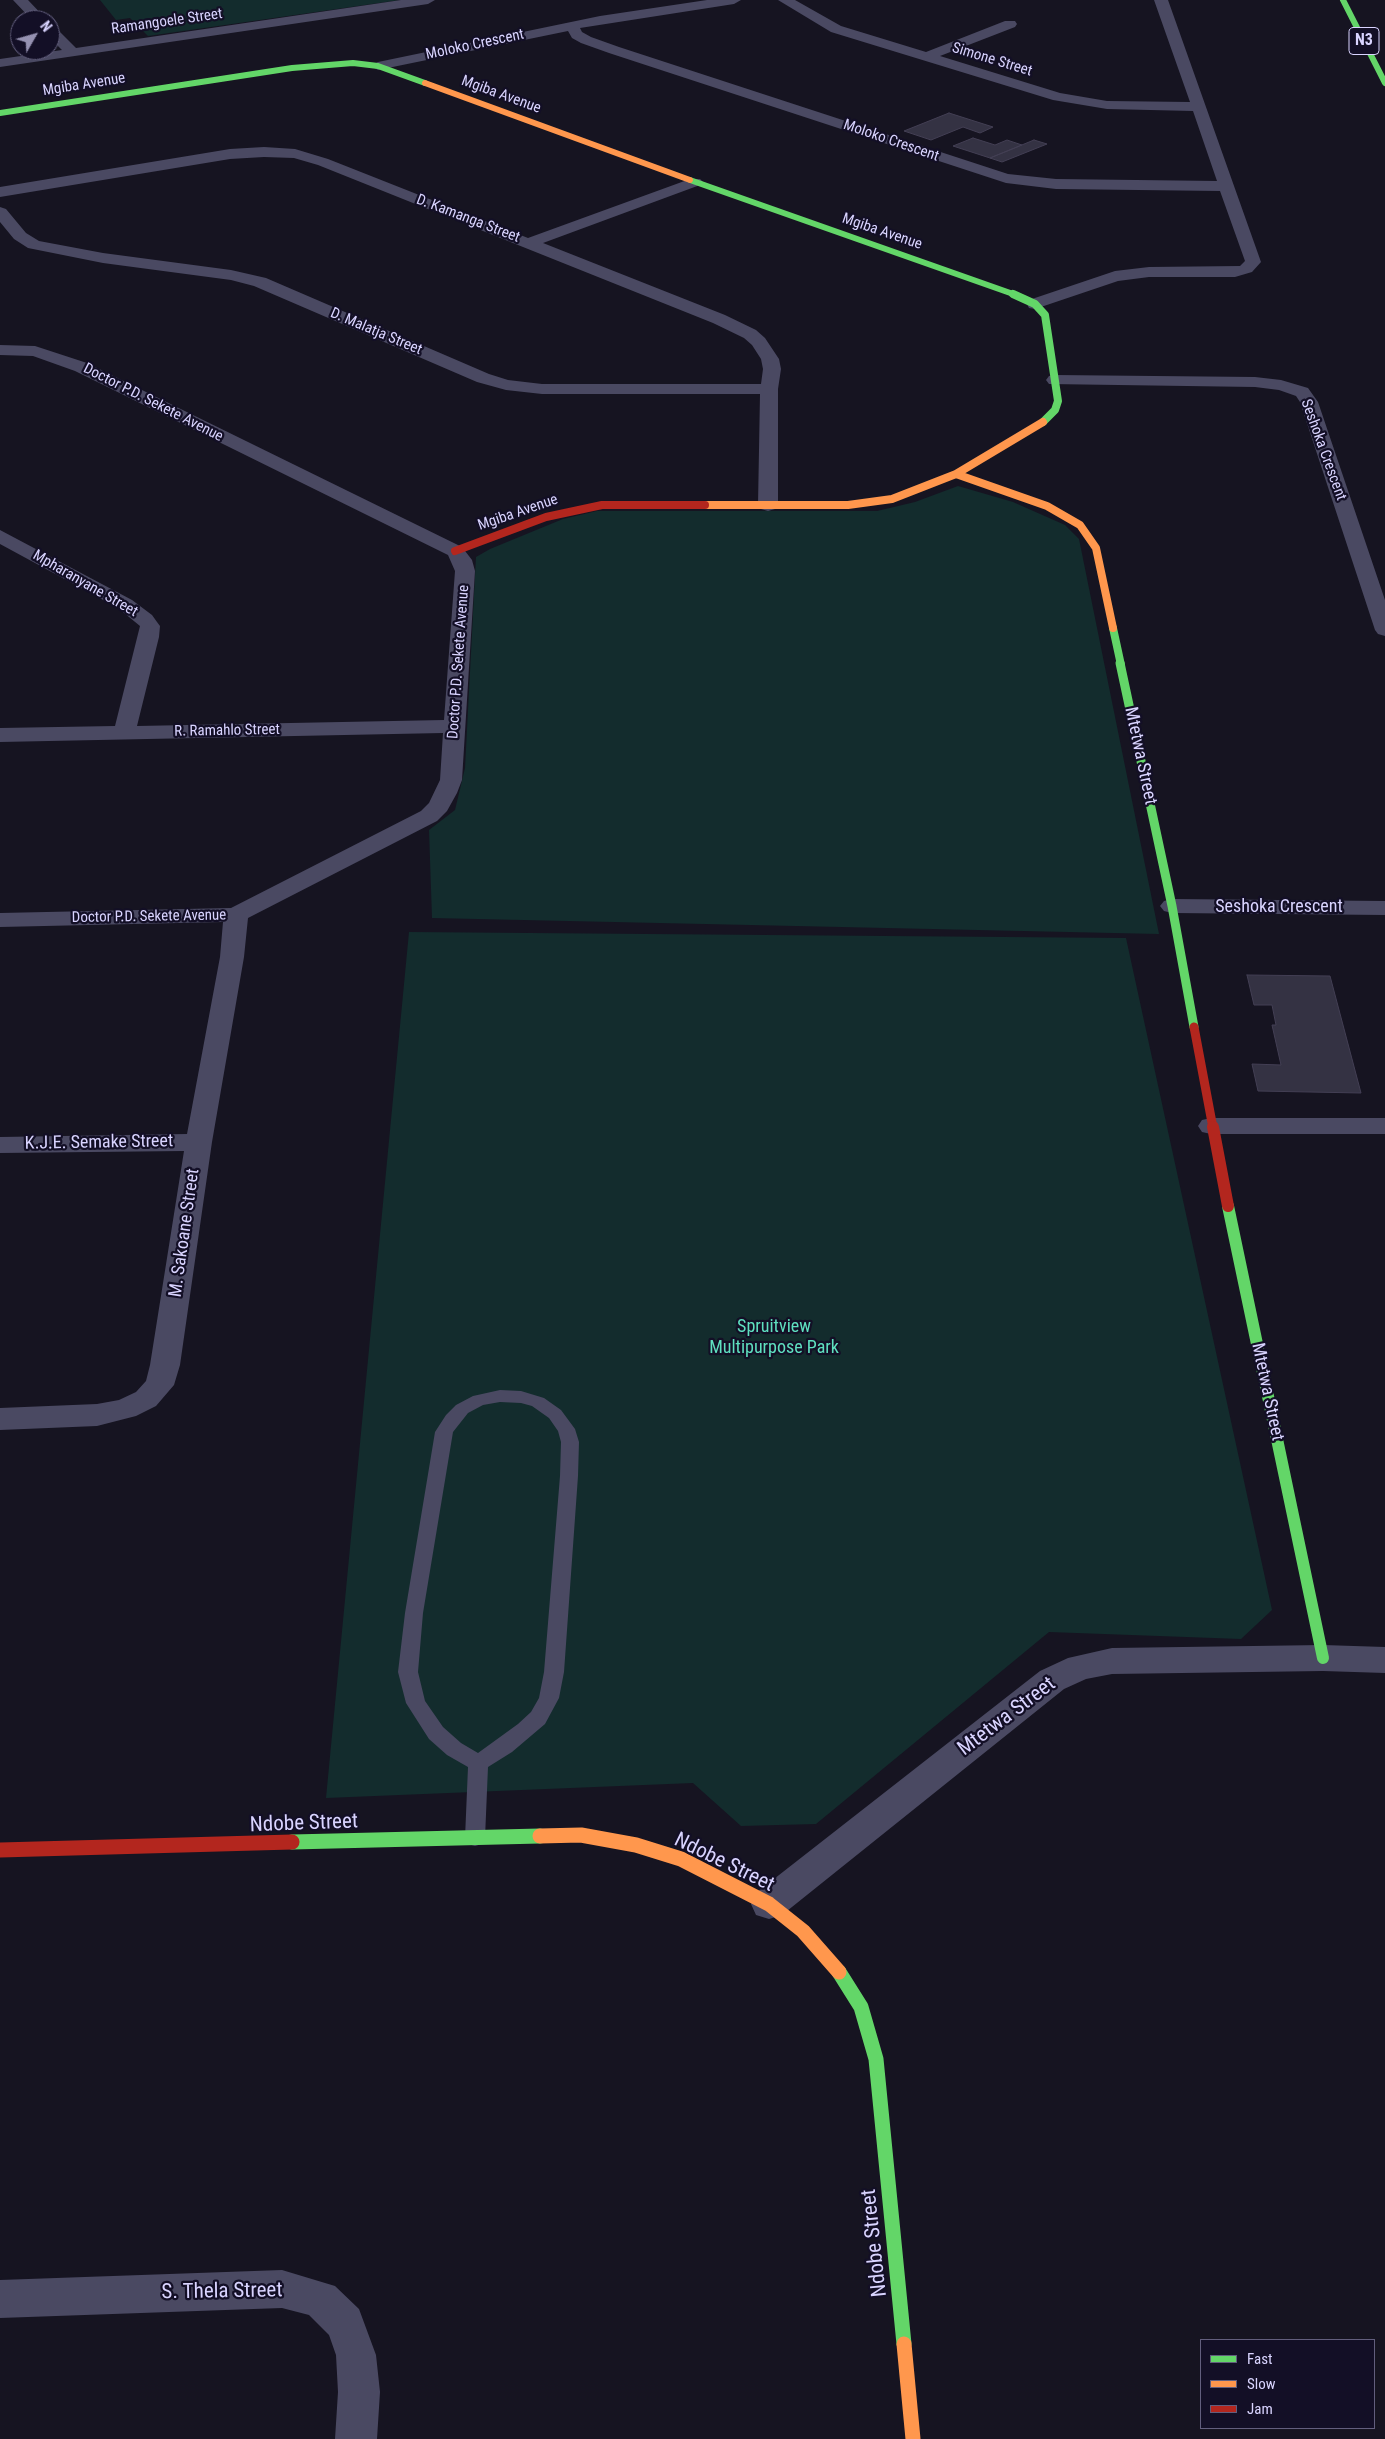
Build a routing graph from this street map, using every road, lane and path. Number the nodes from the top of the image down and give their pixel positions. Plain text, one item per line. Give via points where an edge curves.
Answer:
1 (20, 0) edge
2 (428, 0) edge
3 (734, 0) edge
4 (785, 0) edge
5 (1161, 0) edge
6 (1344, 0) edge
7 (30, 10) edge
8 (1010, 24) dead end
9 (572, 26) junction
10 (60, 40) edge
11 (72, 52) junction
12 (926, 57) junction
13 (0, 63) edge
14 (378, 66) junction
15 (1385, 83) edge
16 (1200, 107) junction
17 (0, 114) edge
18 (695, 182) junction
19 (1226, 186) junction
20 (0, 192) edge
21 (0, 212) edge
22 (529, 243) junction
23 (1035, 304) junction
24 (0, 350) edge
25 (1055, 380) junction
26 (769, 389) junction
27 (956, 474) junction
28 (768, 505) junction
29 (1, 537) edge
30 (455, 551) junction
31 (1385, 630) edge
32 (454, 726) junction
33 (124, 733) junction
34 (0, 735) edge
35 (1172, 906) junction
36 (1385, 908) edge
37 (236, 915) junction
38 (0, 920) edge
39 (1210, 1126) junction
40 (1385, 1126) edge
41 (199, 1142) junction
42 (0, 1145) edge
43 (0, 1419) edge
44 (1323, 1658) junction
45 (1385, 1660) edge
46 (478, 1762) junction
47 (475, 1838) junction
48 (0, 1850) edge
49 (769, 1904) junction
50 (0, 2298) edge
51 (356, 2439) edge
52 (913, 2439) edge

1 - 7 street
2 - 11 street, Ramangoele Street
3 - 9 street, Moloko Crescent
4 - 12 street, Simone Street via 832,27
5 - 16 street
6 - 15 main road, N3
8 - 12 street
9 - 14 street, Moloko Crescent
9 - 19 street, Moloko Crescent via 586,40 614,50 1006,178 1056,184
10 - 11 street
11 - 13 street, Ramangoele Street
12 - 16 street, Simone Street via 1087,103
14 - 17 main road, Mgiba Avenue via 354,63 292,68
14 - 18 main road, Mgiba Avenue
16 - 19 street
18 - 22 street
18 - 23 main road, Mgiba Avenue via 1009,292
19 - 23 street via 1253,259 1250,266 1230,272 1123,274
20 - 22 street, D. Kamanga Street via 230,154 279,152 323,162
21 - 26 street, D. Malatja Street via 20,236 34,244 260,282 506,385 542,389
22 - 26 street, D. Kamanga Street via 738,327 759,342 770,358
23 - 25 main road, Mgiba Avenue via 1045,315 1048,326
24 - 30 street, Doctor P.D. Sekete Avenue via 35,351 81,367
25 - 27 main road, Mgiba Avenue via 1058,400 1055,410 1045,420
25 - 31 street, Seshoka Crescent via 1254,382 1302,392 1309,402
26 - 28 street, D. Kamanga Street
27 - 28 main road, Mgiba Avenue via 913,492 868,503
27 - 35 main road, Mtetwa Street via 1067,516 1080,525 1096,548
28 - 30 main road, Mgiba Avenue via 602,505 546,517
29 - 33 street, Mpharanyane Street via 125,604 150,626
30 - 32 street, Doctor P.D. Sekete Avenue via 465,571
32 - 33 street, R. Ramahlo Street
32 - 37 street, Doctor P.D. Sekete Avenue via 450,780 439,806 429,816
33 - 34 street, R. Ramahlo Street
35 - 36 street, Seshoka Crescent
35 - 39 main road, Mtetwa Street
37 - 38 street, Doctor P.D. Sekete Avenue
37 - 41 street, M. Sakoane Street via 232,957
39 - 40 street
39 - 44 main road, Mtetwa Street
41 - 42 street, K.J.E. Semake Street
41 - 43 street, M. Sakoane Street via 165,1365 159,1385 146,1399 126,1409 97,1415
44 - 45 street, Mtetwa Street
44 - 49 street, Mtetwa Street via 1112,1661 1080,1667 1052,1680
46 - 46 lane via 505,1746 538,1718 549,1698 554,1672 570,1442 566,1429 555,1414 538,1402 521,1397 479,1400 462,1409 444,1432 414,1612 408,1672 416,1703 436,1733
46 - 47 lane
47 - 48 main road, Ndobe Street
47 - 49 main road, Ndobe Street via 581,1835 636,1845 681,1858
49 - 52 main road, Ndobe Street via 803,1931 835,1966 861,2007 876,2059
50 - 51 street, S. Thela Street via 282,2289 321,2299 345,2323 356,2356

